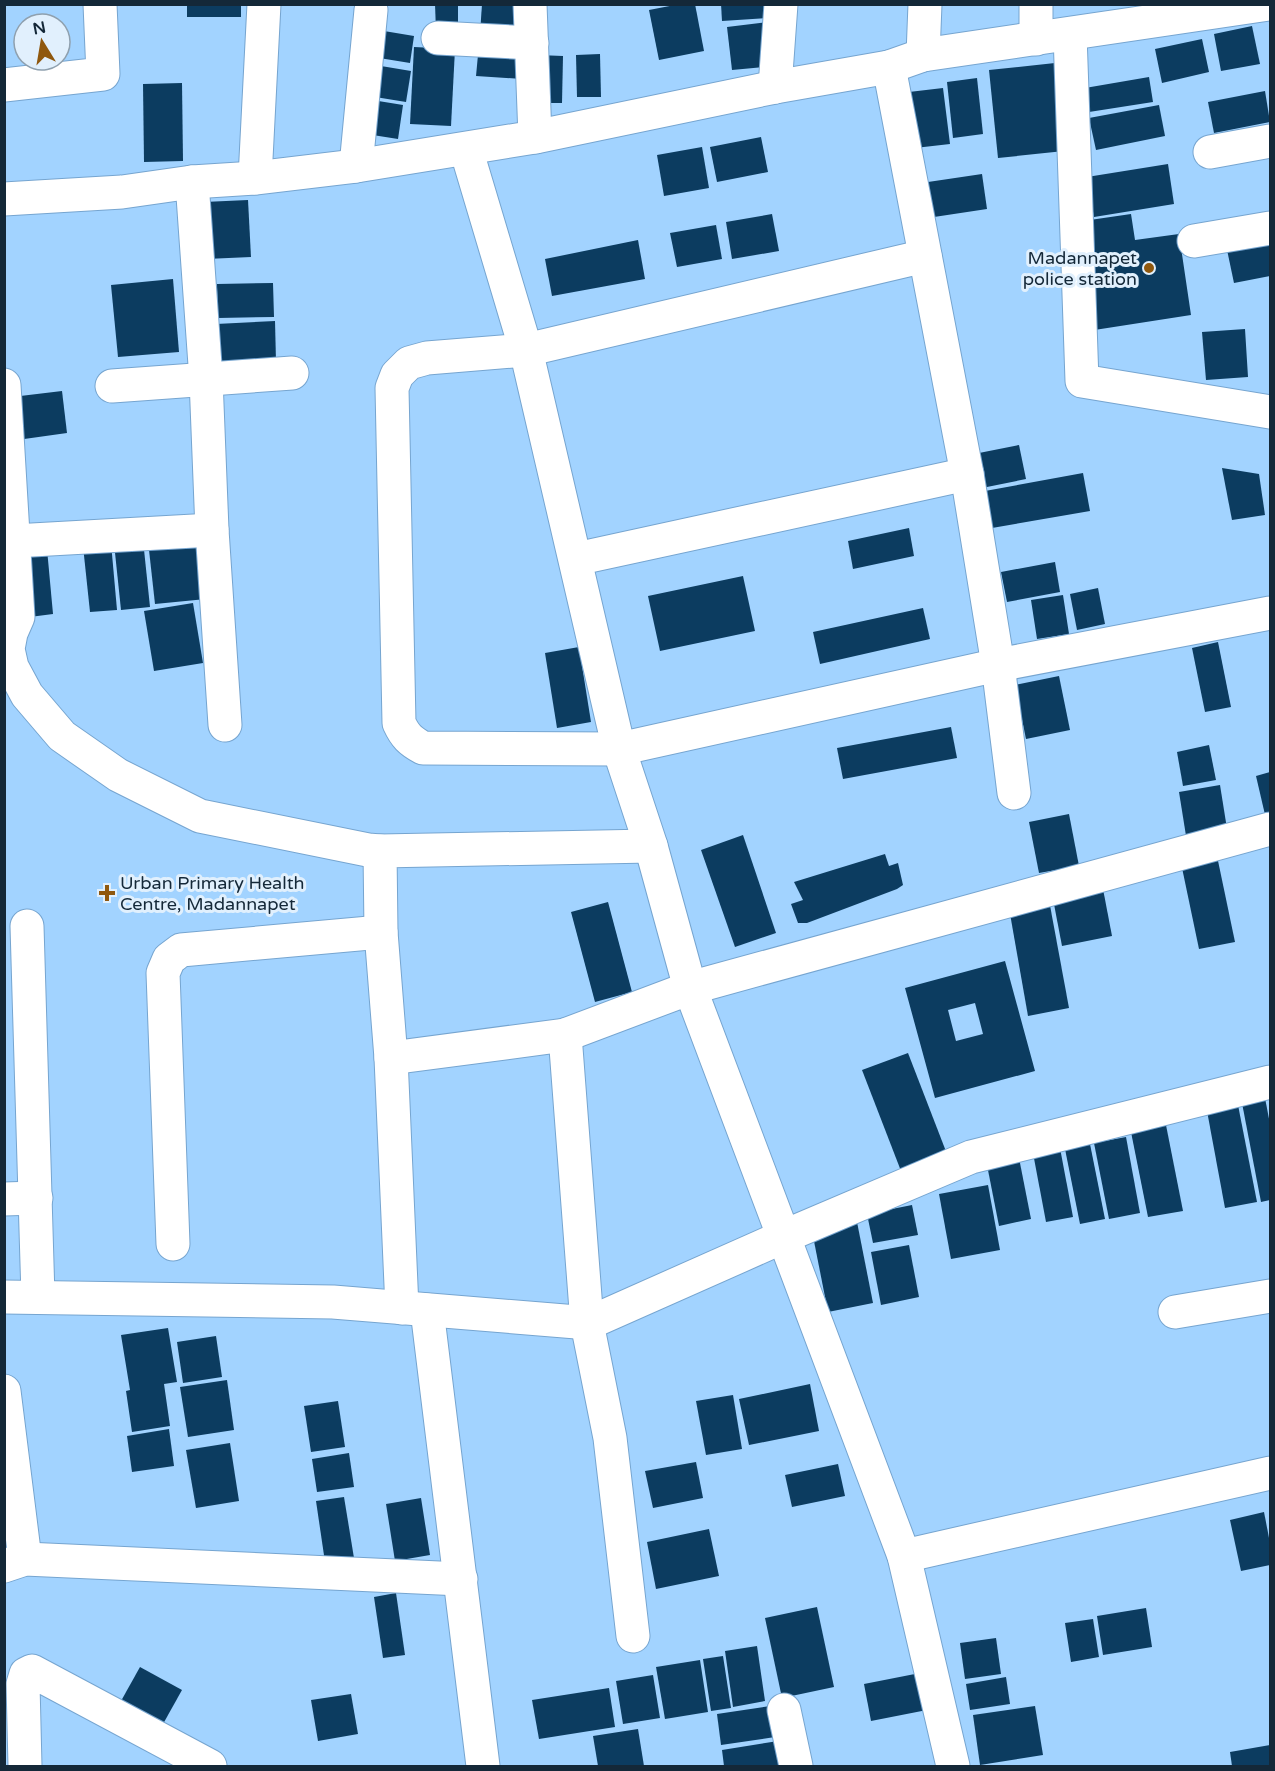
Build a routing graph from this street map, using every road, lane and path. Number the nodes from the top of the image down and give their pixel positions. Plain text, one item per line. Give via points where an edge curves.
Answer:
1 (100, 4) edge
2 (264, 4) edge
3 (530, 4) edge
4 (781, 4) edge
5 (925, 4) edge
6 (1036, 4) edge
7 (1269, 4) edge
8 (1270, 9) edge
9 (371, 10) dead end
10 (1070, 33) junction
11 (438, 38) dead end
12 (1036, 39) junction
13 (532, 44) junction
14 (923, 55) junction
15 (888, 67) junction
16 (4, 85) edge
17 (775, 87) junction
18 (536, 137) junction
19 (1270, 141) edge
20 (466, 149) junction
21 (1210, 152) dead end
22 (356, 166) junction
23 (255, 178) junction
24 (192, 182) junction
25 (4, 199) edge
26 (1270, 228) edge
27 (1194, 241) dead end
28 (925, 256) junction
29 (526, 350) junction
30 (292, 373) dead end
31 (206, 379) junction
32 (4, 385) edge
33 (112, 386) dead end
34 (1270, 412) edge
35 (6, 433) edge
36 (967, 474) junction
37 (212, 530) junction
38 (14, 541) junction
39 (576, 559) junction
40 (1270, 613) edge
41 (998, 665) junction
42 (225, 725) dead end
43 (619, 749) junction
44 (1014, 793) dead end
45 (1270, 828) edge
46 (651, 846) junction
47 (380, 851) junction
48 (27, 926) dead end
49 (381, 932) junction
50 (16, 988) edge
51 (690, 988) junction
52 (565, 1035) junction
53 (391, 1058) junction
54 (1270, 1082) edge
55 (19, 1109) edge
56 (20, 1198) edge
57 (784, 1236) junction
58 (173, 1244) dead end
59 (1270, 1296) edge
60 (4, 1297) edge
61 (38, 1297) junction
62 (415, 1309) junction
63 (1175, 1312) dead end
64 (587, 1323) junction
65 (4, 1391) edge
66 (1270, 1473) edge
67 (904, 1556) junction
68 (15, 1562) edge
69 (461, 1579) junction
70 (633, 1636) dead end
71 (784, 1710) dead end
72 (25, 1767) edge
73 (210, 1767) edge
74 (483, 1767) edge
75 (796, 1767) edge
76 (953, 1767) edge

1 - 16 street via 103,74
2 - 23 street
3 - 13 street
4 - 17 street
5 - 14 street
6 - 12 street
7 - 8 street
7 - 10 street
9 - 22 street
10 - 12 street
10 - 34 street via 1082,381
11 - 13 street
12 - 14 street
13 - 18 street
14 - 15 street
15 - 17 street
15 - 28 street
17 - 18 street
18 - 20 street
19 - 21 street
20 - 22 street
20 - 29 street
22 - 23 street
23 - 24 street
24 - 25 street via 122,192
24 - 31 street
26 - 27 street
28 - 29 street
28 - 36 street
29 - 39 street
29 - 43 street via 427,358 409,363 394,381 399,723 404,735 423,748
30 - 31 street
31 - 33 street
31 - 37 street
32 - 35 street
35 - 38 street
36 - 39 street
36 - 41 street
37 - 38 street
37 - 42 street
38 - 47 street via 18,617 8,649 12,667 27,695 62,736 118,775 200,816
39 - 43 street
40 - 41 street
41 - 43 street
41 - 44 street
43 - 46 street
45 - 51 street
46 - 47 street
46 - 51 street
47 - 49 street
48 - 50 street
49 - 53 street
49 - 58 street via 182,950 169,960 163,973
50 - 55 street
51 - 52 street
51 - 57 street
52 - 53 street
52 - 64 street
53 - 62 street
54 - 57 street via 970,1157
55 - 56 street
56 - 61 street
57 - 64 street
57 - 67 street
59 - 63 street
60 - 61 street
61 - 62 street via 333,1302
62 - 64 street
62 - 69 street
64 - 70 street via 610,1438
65 - 68 street
66 - 67 street
67 - 76 street
68 - 69 street
69 - 74 street
71 - 75 street
72 - 73 street via 23,1684 26,1674 32,1671

